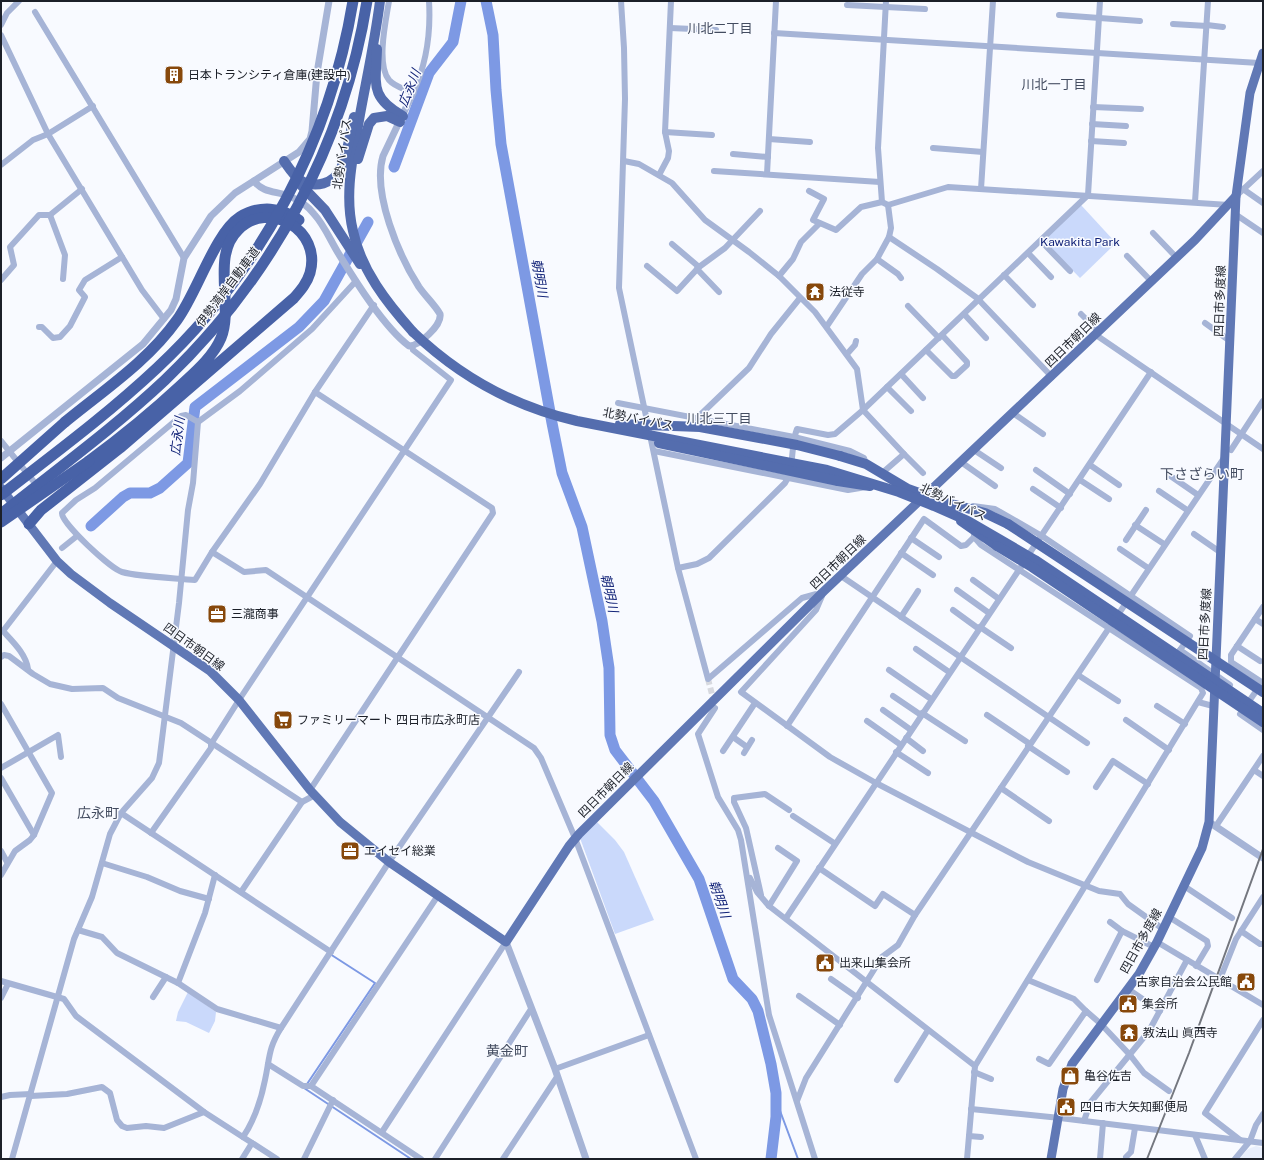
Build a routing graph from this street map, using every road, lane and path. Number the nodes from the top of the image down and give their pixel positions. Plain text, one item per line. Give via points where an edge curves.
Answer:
1 (19, 1) edge
2 (329, 1) edge
3 (353, 1) edge
4 (367, 1) edge
5 (380, 1) edge
6 (389, 1) edge
7 (429, 1) edge
8 (621, 1) edge
9 (671, 1) edge
10 (776, 1) edge
11 (993, 1) edge
12 (1100, 1) edge
13 (1208, 1) edge
14 (886, 4) edge
15 (847, 5) dead end
16 (925, 9) dead end
17 (35, 12) dead end
18 (1059, 15) dead end
19 (1099, 18) junction
20 (378, 19) junction
21 (1140, 21) dead end
22 (1173, 24) dead end
23 (1, 25) edge
24 (1207, 26) junction
25 (1223, 27) dead end
26 (670, 28) junction
27 (716, 30) dead end
28 (774, 33) junction
29 (1, 35) edge
30 (374, 40) junction
31 (883, 40) junction
32 (990, 46) junction
33 (1097, 53) junction
34 (1263, 53) edge
35 (1204, 58) junction
36 (1259, 62) junction
37 (414, 93) junction
38 (93, 106) junction
39 (1093, 106) junction
40 (1141, 109) dead end
41 (402, 119) junction
42 (1092, 124) junction
43 (1126, 126) dead end
44 (665, 132) junction
45 (48, 134) junction
46 (712, 135) dead end
47 (769, 139) junction
48 (1091, 141) junction
49 (810, 142) dead end
50 (1124, 143) dead end
51 (932, 148) dead end
52 (983, 152) junction
53 (732, 154) dead end
54 (768, 157) junction
55 (284, 161) junction
56 (624, 161) junction
57 (1, 165) edge
58 (714, 171) dead end
59 (1263, 171) edge
60 (767, 174) junction
61 (659, 175) junction
62 (254, 181) junction
63 (880, 182) junction
64 (82, 189) junction
65 (981, 189) junction
66 (1243, 189) junction
67 (809, 191) dead end
68 (1088, 195) junction
69 (1236, 196) junction
70 (1195, 202) junction
71 (885, 203) junction
72 (1263, 203) edge
73 (1229, 205) junction
74 (760, 211) dead end
75 (1235, 214) junction
76 (50, 215) junction
77 (819, 224) junction
78 (354, 230) junction
79 (1153, 233) dead end
80 (1263, 233) edge
81 (889, 237) junction
82 (732, 240) junction
83 (1041, 242) junction
84 (672, 244) dead end
85 (1028, 253) junction
86 (357, 254) junction
87 (1127, 256) dead end
88 (122, 257) junction
89 (184, 258) junction
90 (1177, 258) junction
91 (877, 259) junction
92 (647, 266) dead end
93 (698, 268) junction
94 (1070, 271) dead end
95 (1004, 275) junction
96 (779, 276) junction
97 (1051, 277) dead end
98 (901, 278) dead end
99 (63, 279) dead end
100 (1, 280) edge
101 (356, 281) junction
102 (1152, 282) junction
103 (719, 292) dead end
104 (800, 298) junction
105 (978, 300) junction
106 (1033, 305) dead end
107 (374, 306) junction
108 (908, 306) dead end
109 (964, 314) junction
110 (1081, 314) dead end
111 (164, 319) junction
112 (1205, 323) dead end
113 (826, 326) junction
114 (39, 327) dead end
115 (1097, 333) junction
116 (940, 337) junction
117 (986, 338) dead end
118 (1230, 341) junction
119 (856, 342) dead end
120 (412, 346) junction
121 (926, 350) junction
122 (847, 354) junction
123 (1151, 372) junction
124 (901, 374) junction
125 (1052, 377) junction
126 (887, 387) junction
127 (315, 392) junction
128 (923, 398) dead end
129 (1263, 401) edge
130 (618, 403) dead end
131 (529, 407) junction
132 (645, 408) junction
133 (863, 410) junction
134 (911, 411) dead end
135 (1013, 413) junction
136 (563, 418) junction
137 (697, 418) junction
138 (198, 422) junction
139 (1227, 424) junction
140 (1043, 434) dead end
141 (1240, 435) junction
142 (794, 437) junction
143 (1, 441) edge
144 (1263, 449) edge
145 (974, 450) junction
146 (10, 451) junction
147 (406, 451) junction
148 (654, 451) junction
149 (1228, 453) junction
150 (904, 454) junction
151 (1, 458) edge
152 (961, 462) junction
153 (866, 464) junction
154 (1090, 465) junction
155 (1001, 468) dead end
156 (1036, 470) dead end
157 (919, 471) dead end
158 (881, 474) junction
159 (1169, 475) dead end
160 (789, 477) junction
161 (1, 479) edge
162 (1080, 480) junction
163 (1119, 485) dead end
164 (868, 486) junction
165 (995, 486) dead end
166 (1, 488) edge
167 (1033, 489) dead end
168 (1160, 491) dead end
169 (1070, 494) junction
170 (1, 495) edge
171 (45, 495) dead end
172 (1198, 496) junction
173 (74, 497) junction
174 (1109, 498) dead end
175 (922, 499) junction
176 (960, 506) junction
177 (1061, 508) junction
178 (1146, 510) dead end
179 (1187, 510) junction
180 (1, 514) edge
181 (1, 522) edge
182 (29, 524) junction
183 (1136, 525) junction
184 (974, 534) junction
185 (1194, 534) dead end
186 (77, 536) junction
187 (1042, 536) junction
188 (911, 538) junction
189 (1126, 540) dead end
190 (1164, 544) junction
191 (62, 548) dead end
192 (1120, 549) dead end
193 (212, 552) junction
194 (1220, 552) junction
195 (901, 553) junction
196 (939, 557) dead end
197 (57, 561) junction
198 (678, 568) junction
199 (1148, 568) junction
200 (1020, 569) junction
201 (933, 575) dead end
202 (841, 576) junction
203 (180, 579) junction
204 (974, 580) dead end
205 (957, 590) dead end
206 (918, 591) dead end
207 (823, 592) junction
208 (1130, 596) junction
209 (872, 597) junction
210 (308, 598) junction
211 (999, 599) junction
212 (1263, 607) edge
213 (952, 610) dead end
214 (990, 613) junction
215 (901, 617) junction
216 (1255, 619) junction
217 (1263, 624) edge
218 (1110, 627) junction
219 (980, 628) junction
220 (172, 646) junction
221 (1237, 646) junction
222 (1011, 648) dead end
223 (916, 649) dead end
224 (1180, 650) junction
225 (960, 656) junction
226 (1, 657) edge
227 (397, 658) junction
228 (1260, 661) dead end
229 (1169, 666) junction
230 (28, 669) junction
231 (889, 670) dead end
232 (519, 672) dead end
233 (949, 672) junction
234 (1214, 674) junction
235 (1078, 675) junction
236 (1263, 686) edge
237 (893, 696) dead end
238 (931, 699) junction
239 (1250, 699) junction
240 (239, 700) junction
241 (1118, 701) dead end
242 (1198, 702) junction
243 (755, 703) junction
244 (1, 704) edge
245 (1157, 706) dead end
246 (1213, 706) junction
247 (715, 708) dead end
248 (883, 710) dead end
249 (1263, 713) edge
250 (922, 714) junction
251 (986, 715) dead end
252 (166, 716) junction
253 (1049, 716) junction
254 (487, 717) junction
255 (1126, 720) dead end
256 (867, 721) dead end
257 (1263, 722) edge
258 (1185, 724) junction
259 (787, 726) junction
260 (911, 730) junction
261 (1263, 730) edge
262 (733, 737) junction
263 (906, 738) junction
264 (752, 740) dead end
265 (965, 741) dead end
266 (1087, 743) dead end
267 (211, 744) junction
268 (901, 745) junction
269 (1029, 745) junction
270 (923, 750) dead end
271 (1169, 750) junction
272 (723, 751) dead end
273 (29, 752) junction
274 (896, 752) junction
275 (1263, 756) edge
276 (61, 757) dead end
277 (1, 768) edge
278 (1254, 770) junction
279 (1067, 772) dead end
280 (928, 773) dead end
281 (1263, 776) edge
282 (1, 778) edge
283 (876, 783) junction
284 (1148, 784) junction
285 (1096, 787) dead end
286 (1001, 788) junction
287 (313, 792) junction
288 (302, 802) junction
289 (789, 810) dead end
290 (121, 813) junction
291 (793, 816) dead end
292 (1049, 821) dead end
293 (1212, 824) junction
294 (150, 832) junction
295 (972, 832) junction
296 (34, 834) junction
297 (577, 836) junction
298 (834, 843) junction
299 (778, 848) dead end
300 (1, 851) edge
301 (1263, 858) edge
302 (7, 862) junction
303 (389, 862) junction
304 (102, 863) junction
305 (819, 868) junction
306 (747, 871) junction
307 (1, 875) edge
308 (215, 877) junction
309 (1086, 885) junction
310 (1184, 886) junction
311 (241, 892) junction
312 (437, 896) junction
313 (210, 899) junction
314 (762, 899) junction
315 (1262, 901) edge
316 (769, 906) junction
317 (915, 915) junction
318 (1169, 917) junction
319 (786, 918) junction
320 (1232, 918) dead end
321 (1110, 922) dead end
322 (1163, 929) junction
323 (78, 930) junction
324 (1122, 931) junction
325 (1241, 931) junction
326 (506, 942) junction
327 (1263, 944) edge
328 (1155, 945) junction
329 (330, 954) junction
330 (1187, 960) junction
331 (1196, 966) junction
332 (166, 977) junction
333 (831, 979) dead end
334 (1220, 979) junction
335 (1028, 980) junction
336 (1097, 980) dead end
337 (1, 981) edge
338 (866, 982) junction
339 (178, 983) junction
340 (8, 984) junction
341 (1128, 989) junction
342 (799, 996) dead end
343 (153, 997) dead end
344 (1, 998) edge
345 (58, 998) junction
346 (858, 998) junction
347 (1263, 1005) edge
348 (531, 1009) junction
349 (1086, 1011) junction
350 (1160, 1011) junction
351 (1263, 1020) edge
352 (1101, 1024) junction
353 (840, 1025) junction
354 (281, 1028) junction
355 (928, 1030) junction
356 (649, 1035) junction
357 (1130, 1055) junction
358 (1040, 1059) dead end
359 (268, 1064) junction
360 (554, 1069) junction
361 (974, 1069) junction
362 (557, 1077) junction
363 (991, 1079) dead end
364 (897, 1080) dead end
365 (308, 1086) junction
366 (1169, 1090) dead end
367 (31, 1095) junction
368 (1, 1097) edge
369 (797, 1101) junction
370 (331, 1103) junction
371 (971, 1109) junction
372 (204, 1112) junction
373 (1263, 1114) edge
374 (1058, 1118) junction
375 (1084, 1121) junction
376 (1103, 1123) junction
377 (1135, 1128) junction
378 (382, 1132) junction
379 (1195, 1135) junction
380 (968, 1136) junction
381 (243, 1137) junction
382 (981, 1138) dead end
383 (1240, 1141) junction
384 (1250, 1141) junction
385 (252, 1143) junction
386 (1263, 1143) edge
387 (1126, 1157) dead end
388 (12, 1159) edge
389 (242, 1159) edge
390 (277, 1159) edge
391 (304, 1159) edge
392 (421, 1159) edge
393 (434, 1159) edge
394 (503, 1159) edge
395 (586, 1159) edge
396 (696, 1159) edge
397 (815, 1159) edge
398 (967, 1159) edge
399 (1051, 1159) edge
400 (1100, 1159) edge
401 (1205, 1159) edge
402 (1235, 1159) edge

1 - 23 street
2 - 55 street via 317,73 310,140 304,149
3 - 170 highway, 伊勢湾岸自動車道, bridge via 331,94 306,159 266,234 232,284 157,368 94,422
4 - 180 highway, 伊勢湾岸自動車道, bridge via 355,59 330,138 294,214 260,269 217,326 165,380
5 - 20 highway, 北勢バイパス
6 - 37 street via 382,60 385,73 393,83
7 - 37 street via 428,50
8 - 56 street via 625,62
9 - 26 street
10 - 28 street
11 - 32 street
12 - 19 street
13 - 24 street
14 - 15 street
14 - 16 street
14 - 31 street
17 - 38 street
18 - 19 street
19 - 21 street
19 - 33 street
20 - 30 highway, 北勢バイパス
20 - 41 highway via 377,91 385,106
22 - 24 street
24 - 25 street
24 - 35 street
26 - 27 street
26 - 44 street
28 - 31 street
28 - 47 street
29 - 45 street
30 - 55 highway via 365,64 343,162 338,173 325,183 313,185 300,180
30 - 78 highway, 北勢バイパス via 350,176 349,205
31 - 32 street
31 - 63 street via 878,148
32 - 33 street
32 - 52 street
33 - 35 street
33 - 39 street
34 - 36 main road, 四日市多度線
35 - 36 street
35 - 70 street
36 - 69 main road, 四日市多度線 via 1249,100
37 - 41 street
38 - 45 street
38 - 89 street
39 - 40 street
39 - 42 street
41 - 78 highway via 382,116 374,118 369,124 353,178
41 - 120 street via 381,161 384,203 391,228 408,268 441,318 432,330
42 - 43 street
42 - 48 street
44 - 46 street
44 - 61 street via 669,151
45 - 57 street via 33,140
45 - 64 street
47 - 49 street
47 - 54 street
48 - 50 street
48 - 68 street
51 - 52 street
52 - 65 street
53 - 54 street
54 - 60 street
55 - 62 street
55 - 86 highway via 299,183 325,210 344,242
56 - 61 street via 639,164
56 - 132 street via 619,288
58 - 60 street
59 - 66 street
60 - 63 street
61 - 82 street via 677,188 705,220
62 - 89 street via 220,206
62 - 101 street via 262,188 290,196 308,207 323,225
63 - 71 street
64 - 76 street
64 - 88 street
65 - 68 street
65 - 71 street via 941,188
66 - 69 street
66 - 72 street
67 - 77 street via 824,199 813,220
68 - 70 street
68 - 83 street via 1040,239
69 - 73 main road, 四日市朝日線
69 - 75 main road, 四日市多度線
70 - 73 street
71 - 77 street via 861,208 836,230
71 - 81 street via 890,228
73 - 90 main road, 四日市朝日線
74 - 82 street
75 - 80 street
75 - 118 main road, 四日市多度線
76 - 99 street via 65,255
76 - 100 street via 39,215 10,247 14,265
77 - 96 street via 801,242 793,259
78 - 86 highway
79 - 90 street
81 - 91 street
81 - 105 street via 942,272
82 - 93 street
82 - 96 street
83 - 85 street
83 - 94 street
84 - 93 street
85 - 95 street
85 - 97 street
86 - 131 highway, 北勢バイパス, bridge via 393,309 437,354 465,374
87 - 102 street
88 - 111 street
88 - 114 street via 85,280 78,290 85,297 70,326 60,337 53,338
89 - 111 street via 176,300
90 - 102 main road, 四日市朝日線
91 - 98 street
91 - 113 street via 862,274
92 - 93 street via 677,291
93 - 103 street
95 - 105 street
95 - 106 street
96 - 104 street
101 - 107 street
101 - 138 street via 312,329 240,391
102 - 115 main road, 四日市朝日線
104 - 113 street
104 - 137 street via 771,334 749,368
105 - 109 street
105 - 125 street
107 - 120 street via 405,343
107 - 127 street
108 - 116 street
109 - 116 street
109 - 117 street
110 - 115 street
111 - 146 street via 132,354
112 - 118 street
113 - 122 street
115 - 123 street
115 - 125 main road, 四日市朝日線
116 - 121 street
116 - 121 street via 967,362 967,365 952,376
118 - 139 main road, 四日市多度線
119 - 122 street
120 - 147 street via 413,350 451,380
121 - 124 street
122 - 133 street via 857,369
123 - 139 street
123 - 154 street
124 - 126 street
124 - 128 street
125 - 135 main road, 四日市朝日線
126 - 133 street
126 - 134 street
127 - 147 street
127 - 193 street via 260,484
129 - 141 street
130 - 132 street
131 - 136 highway, 北勢バイパス, bridge
131 - 164 highway, bridge via 598,430
132 - 137 street
132 - 148 street
133 - 142 street via 835,434 797,429
133 - 150 street
135 - 140 street
135 - 145 main road, 四日市朝日線
136 - 153 highway, bridge via 700,427 797,446
136 - 249 highway, 北勢バイパス, bridge via 827,470 899,492 934,506 1035,560
137 - 142 street
138 - 173 street via 181,416 95,488
138 - 203 street
139 - 141 street
139 - 149 main road, 四日市多度線
141 - 144 street
141 - 149 street
142 - 153 street via 850,451 864,458
142 - 160 street
143 - 146 street
145 - 152 main road, 四日市朝日線
145 - 155 street
146 - 151 street
146 - 171 street
147 - 210 street
147 - 227 street via 492,508 493,513
148 - 160 street
148 - 198 street
149 - 172 street
149 - 194 main road, 四日市多度線
150 - 157 street
150 - 158 street
152 - 165 street
152 - 175 main road, 四日市朝日線
153 - 158 highway
154 - 162 street
154 - 163 street
156 - 169 street
158 - 175 highway
159 - 172 street
160 - 164 street via 848,490
160 - 198 street via 709,558 697,564
161 - 173 highway, bridge via 137,363 160,340 186,306 216,246 233,222 254,211 270,209 284,212 299,220 311,233 318,251 318,267 309,290 283,316
162 - 169 street
162 - 174 street
164 - 175 highway
166 - 182 main road, 四日市朝日線
167 - 177 street
168 - 179 street
169 - 177 street
172 - 179 street
173 - 182 highway
173 - 186 street via 61,516
175 - 176 highway
175 - 184 highway via 951,516
175 - 202 main road, 四日市朝日線
176 - 187 street via 995,509
176 - 236 highway, bridge via 985,513 1008,524
177 - 187 street
178 - 183 street
179 - 190 street
181 - 182 highway, bridge via 59,484 147,415 191,376 210,355 221,338 225,306 224,266 231,238 244,225 261,218 278,218 295,226 310,247 312,264 307,281 294,298 120,448 41,510
182 - 197 main road, 四日市朝日線
183 - 189 street
183 - 190 street
184 - 188 street via 966,545 961,546 924,519
184 - 200 street via 981,545
184 - 257 highway, bridge via 1032,567
185 - 194 street
186 - 191 street
186 - 203 street via 118,571
187 - 200 street
187 - 208 street
188 - 195 street
188 - 196 street
190 - 199 street
192 - 199 street
193 - 203 street via 195,580
193 - 210 street via 244,572 266,570
194 - 234 main road, 四日市多度線
195 - 201 street
195 - 209 street
197 - 220 main road, 四日市朝日線 via 89,588
197 - 230 street via 3,631 22,653
198 - 207 street via 708,679 802,598
199 - 208 street
200 - 211 street
200 - 218 street
202 - 207 main road, 四日市朝日線
202 - 209 street
203 - 220 street
204 - 211 street
205 - 214 street
206 - 215 street
207 - 243 street via 816,610 741,692
207 - 297 main road, 四日市朝日線
208 - 218 street
208 - 224 street via 1190,636
209 - 215 street
209 - 259 street
210 - 227 street
210 - 240 street
211 - 214 street
212 - 216 street
213 - 219 street
214 - 219 street
215 - 225 street
216 - 217 street
216 - 221 street
218 - 229 street
218 - 235 street
219 - 222 street
219 - 225 street
220 - 240 main road, 四日市朝日線 via 210,671
220 - 252 street
221 - 228 street
221 - 236 street via 1231,655 1231,662
223 - 233 street
224 - 229 street
224 - 234 street
225 - 233 street
225 - 253 street
226 - 230 street via 10,656
227 - 254 street
227 - 287 street
229 - 242 street via 1201,688 1203,693
230 - 252 street via 50,684 72,689 103,688 118,698
231 - 238 street
232 - 254 street
233 - 238 street
234 - 239 street
234 - 246 main road, 四日市多度線
235 - 241 street
235 - 253 street
236 - 239 street
237 - 250 street
238 - 250 street
239 - 261 street via 1240,714
240 - 267 street
240 - 287 main road, 四日市朝日線
242 - 246 street
242 - 258 street
243 - 259 street
243 - 262 street
244 - 273 street
245 - 258 street
246 - 293 main road, 四日市多度線
247 - 306 street via 698,734 718,797 738,830
248 - 260 street
250 - 260 street
250 - 265 street
251 - 269 street
252 - 267 street
252 - 290 street via 159,764
253 - 266 street
253 - 269 street
254 - 297 street via 534,748
254 - 303 street
255 - 271 street
256 - 268 street
258 - 271 street
259 - 283 street via 830,756
260 - 263 street
262 - 264 street via 745,750
262 - 272 street
263 - 268 street
263 - 270 street
267 - 288 street
267 - 294 street via 211,748
268 - 274 street
269 - 279 street
269 - 286 street
271 - 284 street
273 - 276 street via 58,735
273 - 277 street
273 - 296 street via 52,793
274 - 280 street
274 - 283 street
275 - 278 street
278 - 281 street
278 - 293 street
282 - 296 street
283 - 295 street
283 - 298 street
284 - 285 street via 1112,761
284 - 309 street
286 - 292 street
286 - 295 street
287 - 288 street
287 - 303 main road, 四日市朝日線 via 340,822
288 - 311 street
289 - 314 street via 764,794 734,798 746,828
290 - 294 street
290 - 304 street via 110,834
291 - 298 street
293 - 301 street
293 - 310 main road, 四日市多度線
294 - 308 street
295 - 309 street via 1028,862
295 - 317 street
296 - 302 street via 30,840 18,847
297 - 326 main road, 四日市朝日線
297 - 356 street
298 - 305 street
299 - 316 street via 797,861
300 - 302 street
302 - 307 street
303 - 312 main road, 四日市朝日線
303 - 329 street
304 - 313 street
304 - 323 street via 92,897
305 - 317 street via 875,906 883,894
305 - 319 street
306 - 314 street
306 - 369 street via 767,1006
308 - 311 street
308 - 313 street
309 - 322 street via 1099,891 1120,894 1128,904
309 - 335 street
310 - 318 main road, 四日市多度線
310 - 320 street
311 - 329 street
312 - 326 main road, 四日市朝日線
312 - 365 street
313 - 339 street
314 - 316 street
315 - 325 street
316 - 319 street
317 - 338 street via 898,945 882,957
318 - 322 main road, 四日市多度線
318 - 331 street via 1207,941 1208,946
319 - 338 street
321 - 324 street
322 - 328 main road, 四日市多度線
323 - 332 street via 102,937 117,953
323 - 345 street
324 - 328 street
324 - 336 street
325 - 327 street
325 - 334 street
326 - 348 street
326 - 378 street
328 - 330 street
328 - 341 main road, 四日市多度線
329 - 354 street
330 - 331 street
330 - 350 street
331 - 334 street
332 - 339 street
332 - 343 street
333 - 346 street
334 - 347 street
335 - 349 street via 1074,999
335 - 361 street
337 - 340 street
338 - 346 street
338 - 355 street
339 - 354 street via 216,1009
340 - 344 street
340 - 345 street
341 - 350 street
341 - 352 main road, 四日市多度線
342 - 353 street
345 - 367 street
345 - 372 street via 64,999 76,1016
346 - 353 street
348 - 360 street
348 - 393 street
349 - 352 street
349 - 358 street via 1049,1064
350 - 357 street via 1149,1031
351 - 383 street via 1205,1114
352 - 357 street
352 - 374 main road, 四日市多度線 via 1070,1068
353 - 369 street via 806,1078
354 - 359 street via 270,1049
355 - 361 street
355 - 364 street
356 - 360 street
356 - 396 street
357 - 366 street via 1144,1073
357 - 375 street via 1090,1103
359 - 365 street
359 - 381 street via 251,1125
360 - 362 street
361 - 363 street
361 - 371 street
362 - 394 street
362 - 395 street
365 - 370 street
367 - 368 street
367 - 372 street via 71,1093 102,1087 110,1093 118,1120 127,1128 164,1128
367 - 388 street
369 - 397 street
370 - 378 street
370 - 391 street
371 - 374 street
371 - 380 street
372 - 381 street
373 - 384 street
374 - 375 street
374 - 399 main road, 四日市多度線
375 - 376 street
376 - 377 street
376 - 400 street
377 - 379 street
377 - 387 street via 1131,1152
378 - 392 street
379 - 383 street
379 - 401 street
380 - 382 street
380 - 398 street
381 - 385 street
383 - 384 street
384 - 386 street
384 - 402 street
385 - 389 street
385 - 390 street

